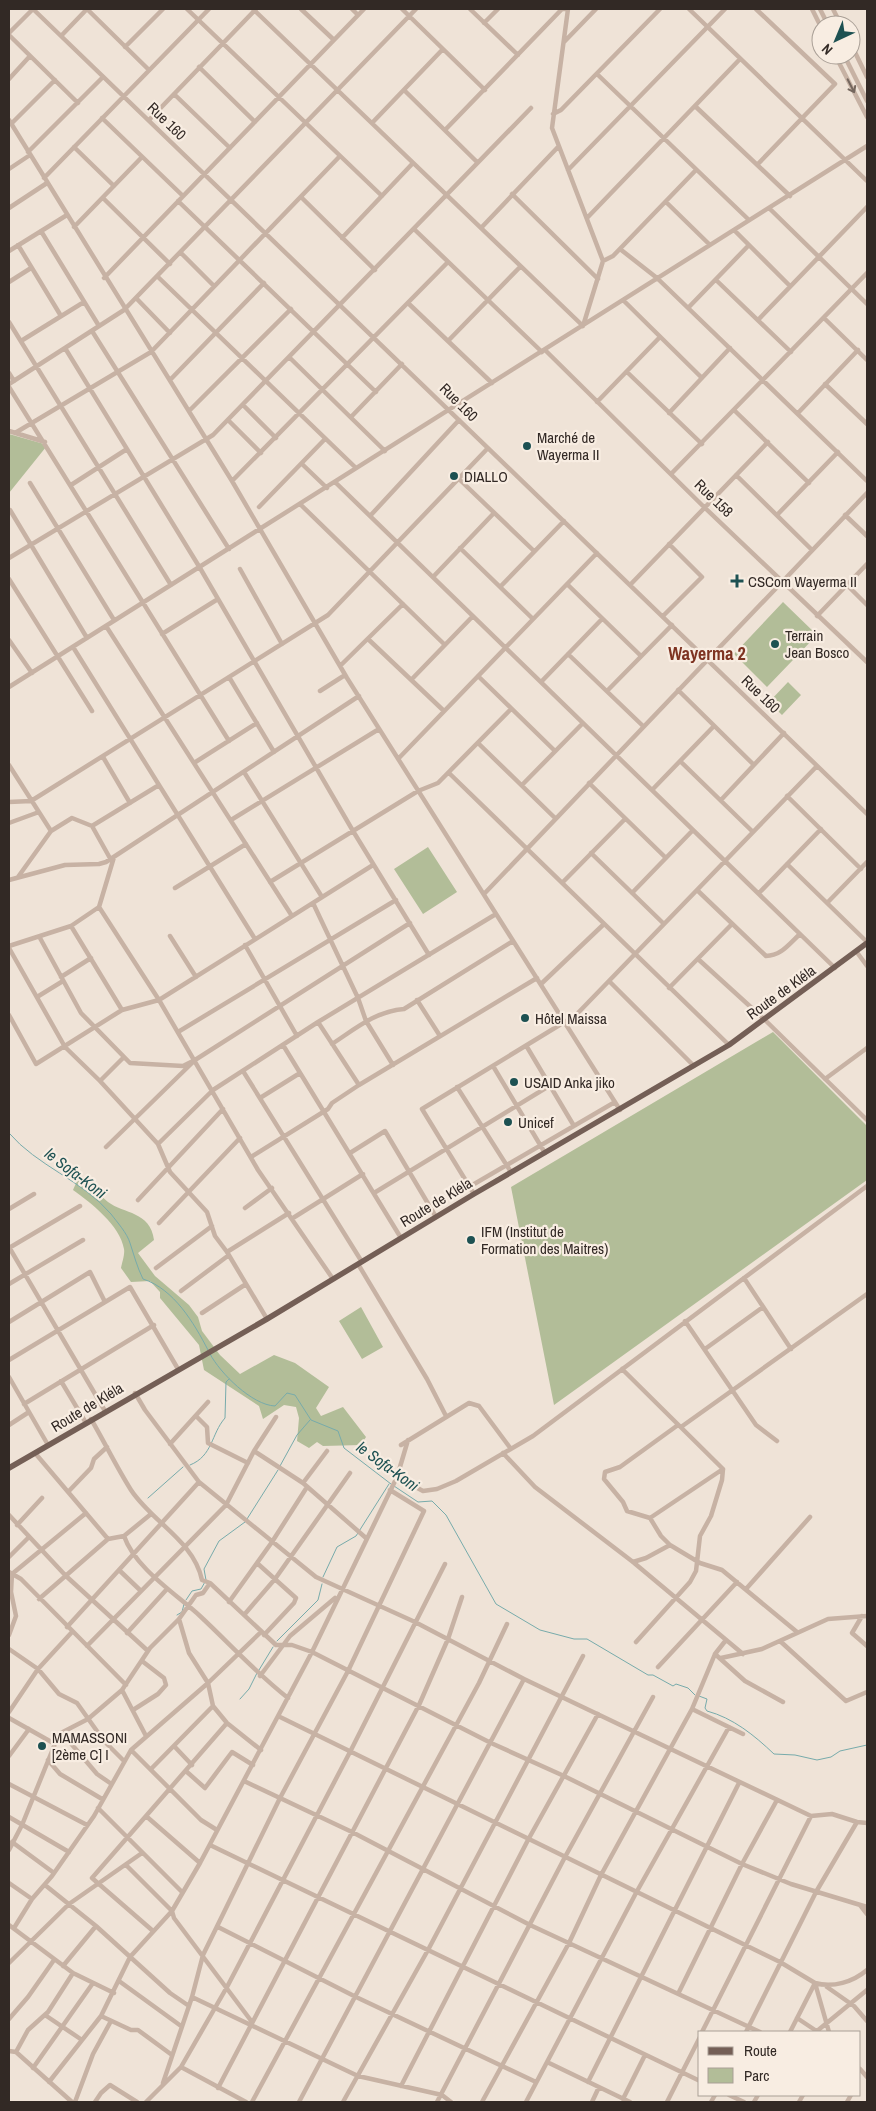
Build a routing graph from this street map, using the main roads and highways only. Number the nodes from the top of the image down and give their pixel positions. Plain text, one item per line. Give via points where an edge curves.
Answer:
1 (867, 942) edge
2 (9, 1468) edge

1 - 2 main road, Route de Kléla via 729,1045

